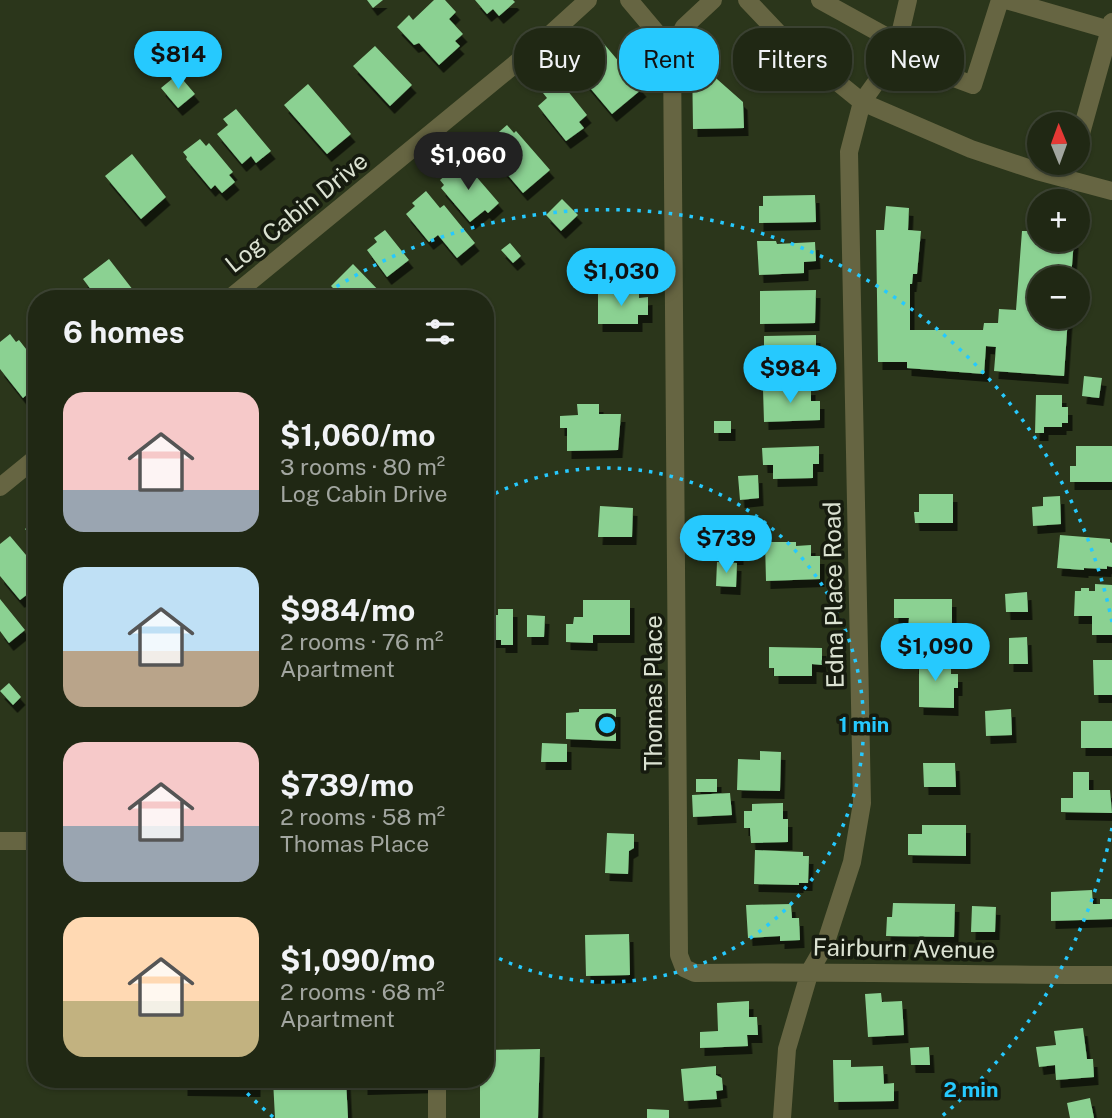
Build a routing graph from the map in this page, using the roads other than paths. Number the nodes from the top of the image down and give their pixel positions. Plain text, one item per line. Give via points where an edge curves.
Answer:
1 (588, 0) edge
2 (629, 0) edge
3 (713, 0) edge
4 (747, 0) edge
5 (820, 0) edge
6 (908, 0) edge
7 (1000, 0) edge
8 (1006, 0) edge
9 (1111, 26) edge
10 (653, 28) edge
11 (684, 28) edge
12 (902, 28) edge
13 (866, 30) edge
14 (964, 81) edge
15 (672, 91) edge
16 (869, 91) edge
17 (862, 102) junction
18 (1087, 112) edge
19 (1027, 161) edge
20 (1078, 175) edge
21 (1112, 191) edge
22 (240, 290) edge
23 (28, 464) edge
24 (0, 487) edge
25 (0, 841) edge
26 (28, 841) edge
27 (810, 971) junction
28 (695, 973) joint
29 (1112, 975) edge
30 (438, 1088) edge
31 (437, 1118) edge
32 (782, 1118) edge

1 - 22 street, Log Cabin Drive
2 - 10 street
3 - 11 street
4 - 17 street via 782,37
5 - 13 street
6 - 12 street
7 - 14 street via 973,85
8 - 9 street
9 - 18 street
15 - 28 street, Thomas Place via 679,956 684,968
16 - 17 street
17 - 19 street via 971,149
17 - 27 street, Edna Place Road via 849,152 862,803 852,862 825,946
20 - 21 street
23 - 24 street
25 - 26 street
27 - 28 street, Fairburn Avenue
27 - 29 street, Fairburn Avenue
27 - 32 street, Edna Place Road via 787,1049
30 - 31 street

